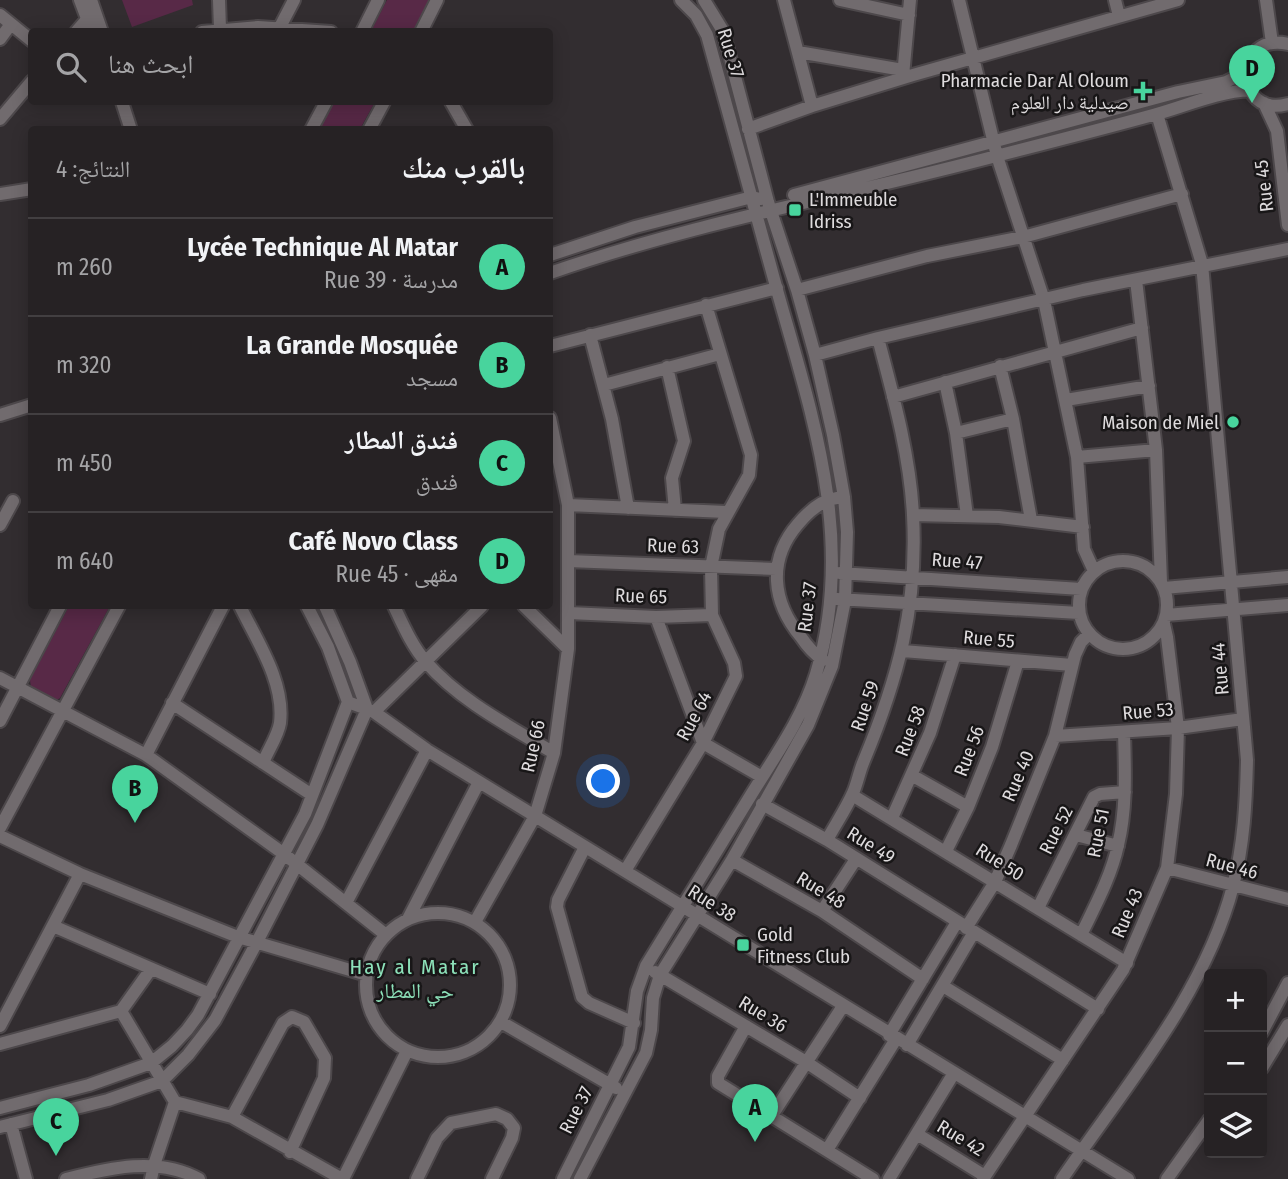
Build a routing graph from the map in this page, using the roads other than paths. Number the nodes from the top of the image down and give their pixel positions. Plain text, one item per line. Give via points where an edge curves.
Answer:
1 (80, 0) edge
2 (219, 0) edge
3 (294, 0) edge
4 (378, 0) edge
5 (438, 0) edge
6 (681, 0) edge
7 (704, 0) edge
8 (784, 0) edge
9 (843, 0) edge
10 (910, 0) edge
11 (959, 0) edge
12 (1115, 0) edge
13 (1178, 0) edge
14 (1266, 0) edge
15 (0, 15) edge
16 (91, 15) edge
17 (909, 15) junction
18 (1119, 16) junction
19 (10, 24) junction
20 (280, 27) junction
21 (220, 28) edge
22 (250, 28) edge
23 (290, 28) edge
24 (364, 28) edge
25 (423, 28) edge
26 (723, 31) junction
27 (707, 35) junction
28 (28, 38) edge
29 (0, 39) edge
30 (1272, 43) junction
31 (1288, 44) edge
32 (798, 52) junction
33 (972, 58) junction
34 (1246, 72) junction
35 (903, 75) junction
36 (28, 87) edge
37 (1250, 90) junction
38 (1264, 103) junction
39 (1288, 104) edge
40 (123, 105) edge
41 (324, 105) edge
42 (382, 105) edge
43 (453, 105) edge
44 (812, 106) junction
45 (1157, 114) junction
46 (0, 119) edge
47 (130, 126) edge
48 (313, 126) edge
49 (371, 126) edge
50 (465, 126) edge
51 (748, 129) junction
52 (993, 142) junction
53 (997, 156) junction
54 (28, 190) edge
55 (0, 194) edge
56 (1182, 194) junction
57 (752, 197) junction
58 (770, 205) junction
59 (757, 214) junction
60 (1288, 225) edge
61 (1023, 237) junction
62 (1288, 249) edge
63 (553, 254) edge
64 (1202, 264) junction
65 (553, 272) edge
66 (1136, 280) junction
67 (777, 288) junction
68 (797, 290) junction
69 (1044, 300) junction
70 (706, 305) junction
71 (1142, 328) junction
72 (590, 335) junction
73 (877, 338) junction
74 (553, 345) edge
75 (1056, 351) junction
76 (720, 354) junction
77 (815, 355) junction
78 (1000, 366) junction
79 (667, 367) junction
80 (945, 382) junction
81 (604, 385) junction
82 (1149, 386) junction
83 (893, 397) junction
84 (1066, 400) junction
85 (28, 406) edge
86 (0, 415) edge
87 (1013, 419) junction
88 (553, 432) edge
89 (956, 433) junction
90 (1156, 450) junction
91 (1077, 457) junction
92 (844, 497) junction
93 (829, 499) junction
94 (13, 500) dead end
95 (568, 505) junction
96 (628, 508) junction
97 (675, 510) junction
98 (726, 512) junction
99 (913, 515) junction
100 (967, 516) junction
101 (1031, 520) junction
102 (1, 521) edge
103 (1083, 527) junction
104 (568, 561) junction
105 (711, 567) junction
106 (776, 569) junction
107 (1094, 571) junction
108 (831, 573) junction
109 (847, 574) junction
110 (912, 577) junction
111 (1288, 577) edge
112 (1230, 582) junction
113 (1163, 585) junction
114 (1081, 589) junction
115 (830, 597) junction
116 (845, 600) junction
117 (912, 604) junction
118 (1288, 605) edge
119 (58, 609) edge
120 (117, 609) edge
121 (221, 609) edge
122 (241, 609) edge
123 (309, 609) edge
124 (326, 609) edge
125 (395, 609) edge
126 (479, 609) edge
127 (527, 609) edge
128 (1234, 610) junction
129 (569, 612) junction
130 (1079, 613) junction
131 (712, 615) junction
132 (656, 617) junction
133 (1164, 621) junction
134 (1089, 634) junction
135 (568, 649) junction
136 (902, 650) junction
137 (955, 656) junction
138 (820, 658) junction
139 (424, 660) junction
140 (1018, 661) junction
141 (1072, 665) junction
142 (832, 666) junction
143 (0, 678) edge
144 (18, 687) junction
145 (348, 702) junction
146 (172, 703) junction
147 (62, 710) junction
148 (370, 711) junction
149 (1243, 719) junction
150 (0, 721) edge
151 (1178, 728) junction
152 (1124, 732) junction
153 (1055, 736) junction
154 (703, 743) junction
155 (427, 750) junction
156 (554, 753) junction
157 (146, 755) junction
158 (263, 763) junction
159 (913, 776) junction
160 (762, 777) junction
161 (479, 782) junction
162 (1125, 792) junction
163 (852, 794) junction
164 (312, 795) junction
165 (762, 804) junction
166 (968, 807) junction
167 (535, 816) junction
168 (892, 818) junction
169 (0, 828) edge
170 (1076, 835) junction
171 (0, 836) edge
172 (827, 840) junction
173 (1118, 846) junction
174 (585, 847) junction
175 (946, 851) junction
176 (284, 854) junction
177 (856, 859) junction
178 (732, 860) junction
179 (296, 865) junction
180 (1167, 868) junction
181 (625, 871) junction
182 (80, 874) junction
183 (995, 882) junction
184 (1233, 887) junction
185 (1288, 899) edge
186 (346, 903) junction
187 (683, 907) junction
188 (1038, 908) junction
189 (822, 911) junction
190 (697, 916) junction
191 (408, 919) junction
192 (475, 922) junction
193 (52, 926) junction
194 (966, 928) junction
195 (386, 934) junction
196 (1082, 935) junction
197 (238, 937) junction
198 (257, 942) junction
199 (1127, 963) junction
200 (646, 966) junction
201 (151, 969) junction
202 (366, 975) junction
203 (660, 975) junction
204 (923, 979) junction
205 (1288, 982) edge
206 (943, 986) junction
207 (210, 993) junction
208 (843, 1006) junction
209 (1098, 1009) junction
210 (121, 1011) junction
211 (501, 1022) junction
212 (1267, 1022) edge
213 (634, 1023) junction
214 (0, 1026) edge
215 (746, 1026) junction
216 (1288, 1026) edge
217 (898, 1040) junction
218 (0, 1044) edge
219 (407, 1051) junction
220 (1063, 1060) junction
221 (1267, 1060) edge
222 (806, 1062) junction
223 (151, 1063) junction
224 (954, 1073) junction
225 (162, 1081) junction
226 (610, 1084) junction
227 (625, 1093) junction
228 (860, 1098) junction
229 (176, 1102) junction
230 (0, 1108) edge
231 (1025, 1116) junction
232 (232, 1117) junction
233 (771, 1117) junction
234 (6, 1126) edge
235 (1204, 1127) edge
236 (917, 1134) junction
237 (827, 1150) junction
238 (1081, 1151) junction
239 (290, 1152) junction
240 (154, 1166) junction
241 (565, 1175) edge
242 (984, 1177) edge
243 (74, 1178) edge
244 (584, 1178) edge
245 (26, 1179) edge
246 (151, 1179) edge
247 (200, 1179) edge
248 (343, 1179) edge
249 (417, 1179) edge
250 (492, 1179) edge
251 (873, 1179) edge
252 (889, 1179) edge
253 (1062, 1179) edge
254 (1128, 1179) edge
255 (1167, 1179) edge

1 - 16 street
2 - 21 street
3 - 20 street
4 - 24 street
5 - 25 street
6 - 27 street, Rue 37
7 - 26 street, Rue 37
8 - 32 street
9 - 17 street
10 - 17 street
11 - 33 street
12 - 18 street
13 - 18 street
14 - 30 street
15 - 19 street
17 - 35 street
18 - 33 street
19 - 28 street
19 - 29 street
20 - 22 street
20 - 23 street
26 - 27 street
26 - 51 street, Rue 37
27 - 57 street, Rue 37
30 - 31 street
30 - 34 street via 1259,48
32 - 35 street
32 - 44 street
33 - 35 street
33 - 52 street
34 - 37 street
34 - 52 street via 1226,82
35 - 44 street
36 - 46 street
37 - 38 street
37 - 45 street via 1209,96
38 - 39 street
38 - 60 street, Rue 45 via 1276,131
40 - 47 street
41 - 48 street
42 - 49 street
43 - 50 street
44 - 51 street
45 - 53 street
45 - 56 street, Rue 44
51 - 58 street, Rue 37
52 - 53 street
52 - 58 street
53 - 58 street
53 - 61 street
54 - 55 street
56 - 61 street
56 - 64 street, Rue 44
57 - 58 street
57 - 59 street, Rue 37
57 - 63 street
58 - 59 street
58 - 68 street, Rue 37
59 - 65 street
59 - 67 street, Rue 37
61 - 68 street via 926,256
61 - 69 street
62 - 64 street
64 - 66 street
64 - 112 street, Rue 44
66 - 69 street
66 - 71 street
67 - 70 street
67 - 93 street, Rue 37 via 813,417
68 - 77 street, Rue 37
69 - 73 street
69 - 75 street
70 - 72 street
70 - 76 street, Rue 64
71 - 75 street
71 - 82 street
72 - 74 street
72 - 81 street
73 - 77 street
73 - 83 street, Rue 59
75 - 78 street
75 - 84 street
76 - 79 street
76 - 98 street, Rue 64 via 751,464 747,480
77 - 92 street, Rue 37
78 - 80 street
78 - 87 street
79 - 81 street
79 - 97 street via 684,441 672,478
80 - 83 street
80 - 89 street
81 - 96 street
82 - 84 street
82 - 90 street
83 - 99 street, Rue 59
84 - 91 street
85 - 86 street
87 - 89 street
87 - 101 street
88 - 95 street, Rue 66
89 - 100 street
90 - 91 street
90 - 113 street
91 - 103 street
92 - 93 street
92 - 109 street, Rue 37
93 - 106 street via 795,528
93 - 108 street, Rue 37
94 - 102 street
95 - 96 street
95 - 104 street, Rue 66
96 - 97 street
97 - 98 street
98 - 105 street, Rue 64
99 - 100 street
99 - 110 street, Rue 59
100 - 101 street
101 - 103 street
103 - 107 street via 1085,552
104 - 105 street, Rue 63
104 - 129 street, Rue 66
105 - 106 street, Rue 63
105 - 131 street, Rue 64
106 - 138 street via 783,610
107 - 113 street via 1107,563 1130,561 1151,570
107 - 114 street
108 - 109 street, Rue 47
108 - 115 street, Rue 37
109 - 110 street, Rue 47
109 - 116 street, Rue 37
110 - 114 street, Rue 47
110 - 117 street, Rue 59
111 - 112 street
112 - 113 street
112 - 128 street, Rue 44
113 - 133 street via 1167,601
114 - 130 street
115 - 116 street
115 - 138 street, Rue 37
116 - 117 street
116 - 142 street, Rue 37
117 - 130 street
117 - 136 street, Rue 59
118 - 128 street
119 - 144 street
120 - 147 street
121 - 146 street
122 - 158 street via 278,691 280,724
123 - 145 street
124 - 148 street
125 - 139 street
126 - 139 street
127 - 135 street
128 - 133 street
128 - 149 street, Rue 44
129 - 132 street, Rue 65
129 - 135 street, Rue 66
130 - 134 street
131 - 132 street, Rue 65
131 - 154 street, Rue 64 via 736,676
132 - 154 street
133 - 134 street via 1153,637 1127,649 1100,643
133 - 151 street, Rue 43
134 - 141 street, Rue 40
135 - 156 street, Rue 66
136 - 137 street, Rue 55
136 - 163 street, Rue 59
137 - 140 street, Rue 55
137 - 159 street, Rue 58
138 - 142 street
138 - 160 street, Rue 37 via 807,698
139 - 148 street
139 - 156 street via 462,694
140 - 141 street, Rue 55
140 - 166 street, Rue 56
141 - 153 street, Rue 40
142 - 165 street, Rue 37 via 808,725
143 - 144 street
144 - 147 street
144 - 150 street
145 - 148 street, Rue 38
145 - 164 street
146 - 157 street
146 - 158 street
147 - 157 street
147 - 169 street
148 - 155 street, Rue 38
148 - 179 street
149 - 151 street, Rue 53
149 - 184 street, Rue 44 via 1247,797
151 - 152 street, Rue 53
151 - 180 street, Rue 43
152 - 153 street, Rue 53
152 - 162 street, Rue 51
153 - 183 street, Rue 40
154 - 160 street
154 - 181 street, Rue 64
155 - 161 street, Rue 38
155 - 186 street
156 - 167 street, Rue 66
157 - 176 street
158 - 164 street
159 - 166 street
159 - 168 street, Rue 58
160 - 187 street, Rue 37
161 - 167 street, Rue 38
161 - 191 street
162 - 170 street, Rue 52 via 1097,795
162 - 173 street, Rue 51
163 - 168 street, Rue 50
163 - 172 street, Rue 59
164 - 176 street
165 - 172 street, Rue 49
165 - 178 street, Rue 37
166 - 175 street, Rue 56
167 - 174 street, Rue 38
167 - 192 street, Rue 66
168 - 175 street, Rue 50
170 - 173 street
170 - 188 street, Rue 52
171 - 182 street
172 - 177 street, Rue 49
173 - 196 street, Rue 51
174 - 181 street, Rue 38
174 - 213 street via 558,900 559,917 582,997
175 - 183 street, Rue 50
176 - 179 street
176 - 197 street
177 - 189 street
177 - 194 street, Rue 49
178 - 189 street, Rue 48
178 - 190 street, Rue 37
179 - 186 street
179 - 198 street
180 - 184 street, Rue 46
180 - 199 street, Rue 43
181 - 187 street, Rue 38
182 - 193 street
182 - 197 street
183 - 188 street, Rue 50
183 - 194 street, Rue 40
184 - 185 street, Rue 46
184 - 238 street, Rue 44 via 1186,996
186 - 195 street
187 - 190 street, Rue 38
187 - 200 street, Rue 37
188 - 196 street, Rue 50
189 - 204 street, Rue 48
190 - 203 street, Rue 37
190 - 208 street, Rue 38
191 - 192 street via 442,912
191 - 195 street
192 - 211 street via 493,937 511,978
193 - 201 street
193 - 214 street
194 - 204 street, Rue 40
194 - 206 street, Rue 40
194 - 209 street, Rue 49
195 - 202 street
196 - 199 street, Rue 50
197 - 198 street
197 - 207 street
198 - 202 street
198 - 225 street via 215,1020
199 - 209 street, Rue 43
200 - 203 street, Rue 36
200 - 213 street, Rue 37 via 637,991
201 - 207 street
201 - 210 street
202 - 219 street via 374,1019 391,1041
203 - 215 street, Rue 36
203 - 227 street, Rue 37 via 646,1052
204 - 217 street, Rue 40
205 - 212 street
206 - 217 street, Rue 40
206 - 220 street
207 - 223 street via 187,1030
208 - 217 street, Rue 38
208 - 222 street
209 - 220 street, Rue 43
210 - 218 street
210 - 223 street
211 - 219 street via 488,1039 470,1051 427,1057
211 - 226 street
213 - 226 street, Rue 37 via 629,1047
215 - 222 street, Rue 36
215 - 233 street via 718,1083
216 - 221 street
217 - 224 street, Rue 38
217 - 228 street, Rue 40
219 - 248 street
220 - 231 street, Rue 43
222 - 228 street, Rue 36
222 - 233 street
223 - 225 street
223 - 230 street
224 - 231 street, Rue 38
224 - 236 street
225 - 229 street
225 - 234 street
226 - 227 street
226 - 241 street, Rue 37
227 - 244 street, Rue 37
228 - 237 street, Rue 40
229 - 232 street
229 - 240 street
231 - 238 street, Rue 38
231 - 242 street, Rue 43
232 - 239 street
232 - 239 street via 283,1023 292,1017 304,1022 325,1058 324,1078
233 - 237 street
234 - 245 street
235 - 255 street
236 - 242 street, Rue 42
236 - 252 street
237 - 251 street
238 - 253 street, Rue 44
238 - 254 street, Rue 38
239 - 248 street
240 - 243 street via 105,1169
240 - 246 street
240 - 247 street
241 - 244 street
249 - 250 street via 437,1139 451,1123 496,1114 514,1128

